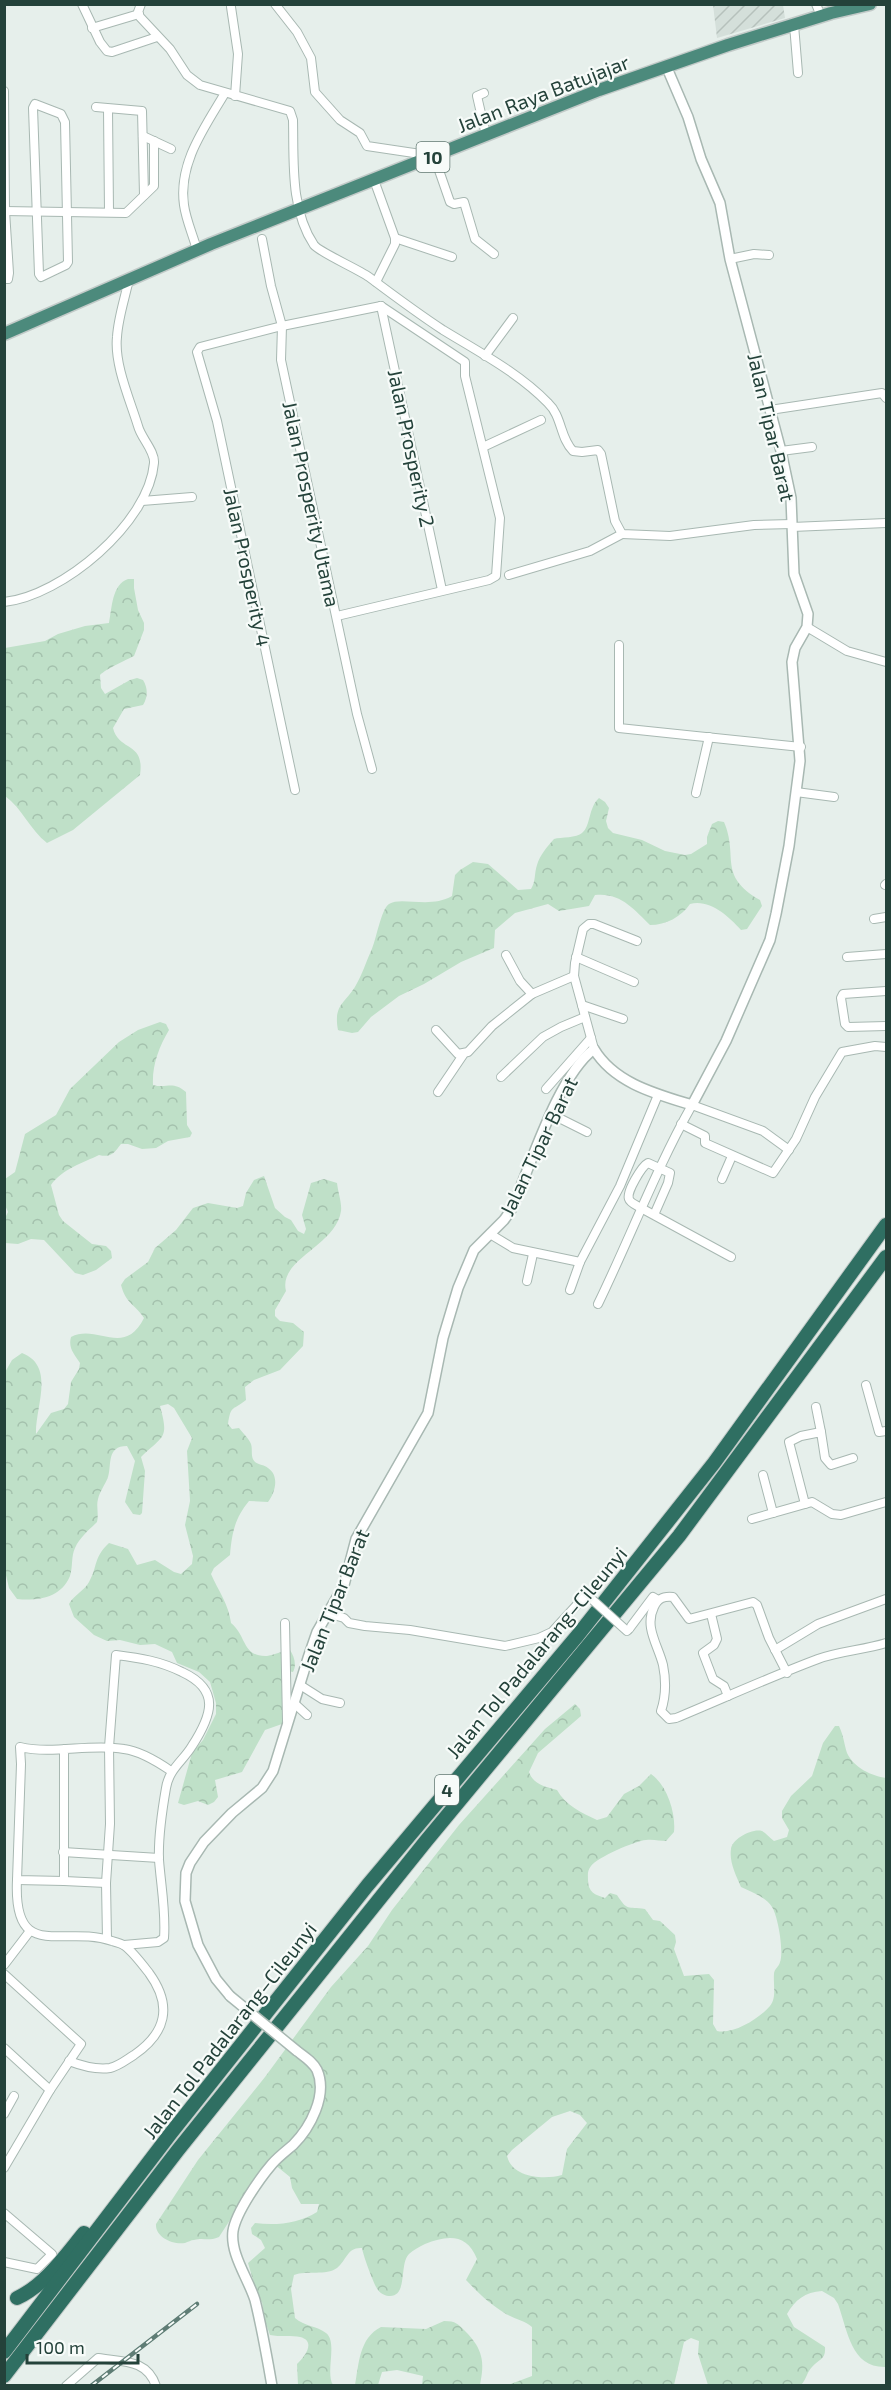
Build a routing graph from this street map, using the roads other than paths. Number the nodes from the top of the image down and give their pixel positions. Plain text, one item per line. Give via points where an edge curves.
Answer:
1 (82, 4) edge
2 (141, 4) edge
3 (275, 4) edge
4 (870, 4) edge
5 (231, 7) dead end
6 (819, 10) edge
7 (139, 14) junction
8 (794, 25) junction
9 (92, 28) junction
10 (157, 37) junction
11 (667, 68) junction
12 (798, 73) dead end
13 (4, 91) edge
14 (225, 93) junction
15 (484, 93) dead end
16 (236, 96) junction
17 (96, 107) dead end
18 (108, 109) junction
19 (486, 135) junction
20 (143, 136) junction
21 (154, 141) junction
22 (171, 149) dead end
23 (434, 156) junction
24 (374, 180) junction
25 (144, 195) junction
26 (300, 210) junction
27 (5, 211) edge
28 (37, 211) junction
29 (67, 212) junction
30 (109, 212) junction
31 (395, 238) junction
32 (262, 239) dead end
33 (197, 250) junction
34 (494, 254) dead end
35 (769, 255) dead end
36 (452, 257) dead end
37 (730, 259) junction
38 (4, 279) edge
39 (129, 279) junction
40 (376, 282) junction
41 (381, 306) junction
42 (513, 318) dead end
43 (282, 326) junction
44 (4, 334) edge
45 (485, 356) junction
46 (886, 398) edge
47 (770, 410) junction
48 (541, 420) dead end
49 (483, 447) junction
50 (812, 447) dead end
51 (781, 451) junction
52 (192, 496) dead end
53 (142, 501) junction
54 (886, 523) edge
55 (792, 526) junction
56 (622, 534) junction
57 (509, 574) dead end
58 (442, 590) junction
59 (4, 602) edge
60 (336, 616) junction
61 (807, 627) junction
62 (619, 645) dead end
63 (886, 662) edge
64 (709, 737) junction
65 (801, 747) junction
66 (372, 769) dead end
67 (295, 790) dead end
68 (796, 792) junction
69 (696, 793) dead end
70 (834, 797) dead end
71 (886, 918) edge
72 (874, 919) dead end
73 (637, 941) dead end
74 (886, 954) edge
75 (506, 955) dead end
76 (576, 957) junction
77 (847, 957) dead end
78 (574, 976) junction
79 (634, 982) dead end
80 (886, 991) edge
81 (532, 993) junction
82 (582, 1005) junction
83 (585, 1017) junction
84 (623, 1020) dead end
85 (886, 1026) edge
86 (435, 1030) dead end
87 (591, 1038) junction
88 (886, 1047) edge
89 (594, 1049) junction
90 (463, 1054) junction
91 (501, 1077) dead end
92 (546, 1089) dead end
93 (438, 1092) dead end
94 (658, 1095) junction
95 (692, 1105) junction
96 (551, 1114) junction
97 (681, 1124) junction
98 (587, 1132) dead end
99 (789, 1150) junction
100 (732, 1156) junction
101 (659, 1169) junction
102 (722, 1179) dead end
103 (641, 1208) junction
104 (654, 1215) junction
105 (886, 1225) edge
106 (490, 1234) junction
107 (533, 1254) junction
108 (731, 1257) dead end
109 (886, 1257) edge
110 (580, 1263) junction
111 (527, 1281) dead end
112 (570, 1290) dead end
113 (598, 1304) dead end
114 (866, 1385) dead end
115 (816, 1407) dead end
116 (886, 1431) edge
117 (821, 1432) junction
118 (853, 1458) dead end
119 (763, 1474) dead end
120 (886, 1502) edge
121 (805, 1504) junction
122 (773, 1513) junction
123 (752, 1519) dead end
124 (886, 1599) edge
125 (658, 1600) junction
126 (327, 1613) junction
127 (711, 1614) junction
128 (285, 1623) dead end
129 (886, 1643) edge
130 (775, 1650) junction
131 (787, 1673) junction
132 (300, 1685) junction
133 (728, 1696) junction
134 (340, 1703) dead end
135 (295, 1704) junction
136 (307, 1715) dead end
137 (287, 1728) junction
138 (110, 1747) junction
139 (63, 1749) junction
140 (171, 1771) junction
141 (63, 1852) junction
142 (108, 1853) junction
143 (159, 1858) junction
144 (16, 1880) junction
145 (64, 1881) junction
146 (106, 1883) junction
147 (30, 1931) junction
148 (106, 1939) junction
149 (124, 1945) junction
150 (4, 1965) edge
151 (4, 1974) edge
152 (4, 2048) edge
153 (69, 2061) junction
154 (50, 2090) junction
155 (14, 2096) dead end
156 (4, 2114) edge
157 (4, 2169) edge
158 (134, 2182) junction
159 (4, 2213) edge
160 (4, 2262) edge
161 (17, 2298) dead end
162 (4, 2352) edge
163 (4, 2376) edge
164 (66, 2385) edge
165 (156, 2385) edge
166 (272, 2385) edge

1 - 9 street
2 - 7 street
3 - 23 street via 311,58 315,92 340,120 360,133 366,146
4 - 6 highway, Jalan Raya Batujajar / 10
5 - 16 street via 238,54
6 - 8 highway, Jalan Raya Batujajar / 10
7 - 9 street
7 - 10 street
8 - 11 highway, Jalan Raya Batujajar / 10
8 - 12 street
9 - 10 street via 108,52
10 - 14 street via 187,75 206,88
11 - 19 highway, Jalan Raya Batujajar / 10
11 - 37 street, Jalan Tipar Barat via 718,196
13 - 27 street
14 - 16 street
14 - 33 street via 193,147 185,177 184,207
15 - 19 street via 477,96
16 - 26 street via 290,111
17 - 18 street
18 - 20 street via 142,111
18 - 30 street
19 - 23 highway, Jalan Raya Batujajar / 10
20 - 21 street
20 - 25 street
21 - 22 street
21 - 25 street via 154,185
23 - 24 highway, Jalan Raya Batujajar / 10
23 - 34 street via 450,202 464,202 475,239
24 - 26 highway, Jalan Raya Batujajar / 10
24 - 31 street
25 - 30 street via 126,213
26 - 33 highway, Jalan Raya Batujajar / 10
26 - 40 street via 316,247
27 - 28 street
27 - 38 street via 9,273 8,279
28 - 29 street
28 - 29 street via 41,277 67,264
28 - 29 street via 35,104 61,114 65,122
29 - 30 street
31 - 36 street
31 - 40 street via 394,248
32 - 43 street, Jalan Prosperity Utama
33 - 39 highway, Jalan Raya Batujajar / 10
35 - 37 street
37 - 47 street, Jalan Tipar Barat
39 - 44 highway, Jalan Raya Batujajar / 10
39 - 53 street via 117,351 138,426 154,460
40 - 45 street
41 - 43 street
41 - 49 street via 465,362
41 - 58 street, Jalan Prosperity 2
42 - 45 street
43 - 60 street, Jalan Prosperity Utama via 281,360
43 - 67 street, Jalan Prosperity 4 via 200,347 197,352 217,421
45 - 56 street via 548,402 570,448 582,452 598,450 615,521
46 - 47 street via 882,393
47 - 51 street, Jalan Tipar Barat
48 - 49 street
49 - 58 street via 500,518 496,576
50 - 51 street
51 - 55 street, Jalan Tipar Barat
52 - 53 street
53 - 59 street via 110,543 75,574 25,599
54 - 55 street
55 - 56 street via 754,525 670,536
55 - 61 street, Jalan Tipar Barat via 794,574 808,614
56 - 57 street via 590,551
58 - 60 street
60 - 66 street, Jalan Prosperity Utama
61 - 63 street via 847,651
61 - 65 street via 792,662
62 - 64 street via 618,727
64 - 65 street
64 - 69 street
65 - 68 street
68 - 70 street
68 - 95 street via 770,940 726,1041
71 - 72 street
73 - 76 street via 589,924 583,929
74 - 77 street
75 - 81 street via 520,981
76 - 78 street
76 - 79 street
78 - 81 street
78 - 82 street
80 - 85 street via 843,994 841,998 848,1028
81 - 90 street
82 - 83 street
82 - 84 street
83 - 87 street
83 - 91 street via 543,1037
86 - 90 street via 458,1054
87 - 89 street
87 - 92 street
88 - 99 street via 842,1052
89 - 94 street, Jalan Tipar Barat via 609,1069
89 - 96 street, Jalan Tipar Barat via 572,1073
90 - 93 street
94 - 95 street, Jalan Tipar Barat
94 - 110 street via 620,1186
95 - 97 street
95 - 99 street via 766,1132
96 - 98 street
96 - 106 street, Jalan Tipar Barat via 511,1209
97 - 100 street via 705,1136 705,1143
97 - 101 street
99 - 100 street via 773,1173
100 - 102 street
101 - 103 street
101 - 103 street via 646,1164 629,1194 630,1201
101 - 104 street via 669,1171 670,1176
103 - 104 street
103 - 113 street
104 - 108 street
105 - 158 highway, Jalan Tol Padalarang–Cileunyi / 4 via 714,1463 571,1643 367,1886
106 - 107 street
106 - 126 street, Jalan Tipar Barat via 474,1250 458,1288 428,1413 356,1539 344,1585
107 - 110 street
107 - 111 street
109 - 163 highway, Jalan Tol Padalarang–Cileunyi / 4 via 679,1536 426,1841 178,2150
110 - 112 street
114 - 116 street via 879,1432
115 - 117 street
117 - 118 street via 825,1458 831,1465
117 - 121 street via 788,1443
119 - 122 street
120 - 121 street via 841,1515 813,1502
121 - 122 street
122 - 123 street
124 - 130 street via 818,1624
125 - 126 street, bridge via 653,1597 627,1631 586,1594 552,1632 505,1646 365,1626
125 - 127 street via 673,1597 689,1619
125 - 133 street via 649,1621 663,1665 664,1716 676,1718
126 - 132 street, Jalan Tipar Barat
127 - 130 street via 753,1602
127 - 133 street via 717,1639 703,1653 710,1674 724,1686
128 - 137 street
129 - 131 street via 821,1658
130 - 131 street
131 - 133 street
132 - 134 street via 322,1699
132 - 135 street, Jalan Tipar Barat
135 - 136 street
135 - 137 street, Jalan Tipar Barat
137 - 166 street, Jalan Tipar Barat, bridge via 268,1780 204,1842 186,1873 186,1901 198,1945 216,1979 230,1996 310,2061 319,2077 315,2111 294,2143 272,2163 235,2222 233,2232 234,2248 254,2300
138 - 139 street
138 - 140 street via 128,1750
138 - 140 street via 116,1655 165,1664 199,1680 208,1696 209,1708 192,1747
138 - 142 street
139 - 141 street
139 - 144 street via 20,1747
140 - 143 street
141 - 142 street
141 - 145 street
142 - 143 street
142 - 146 street
143 - 149 street via 164,1938
144 - 145 street
144 - 147 street via 16,1904
145 - 146 street
146 - 148 street
147 - 148 street via 43,1936
147 - 150 street
148 - 149 street
149 - 153 street via 151,1976 160,1994 160,2027 153,2041 122,2064 90,2067
151 - 153 street via 80,2042
152 - 154 street
153 - 154 street
154 - 157 street
155 - 156 street
158 - 161 highway via 113,2198 54,2269 26,2295
158 - 162 highway, Jalan Tol Padalarang–Cileunyi / 4
159 - 160 street via 52,2254 37,2269
164 - 165 street via 99,2358 143,2366

